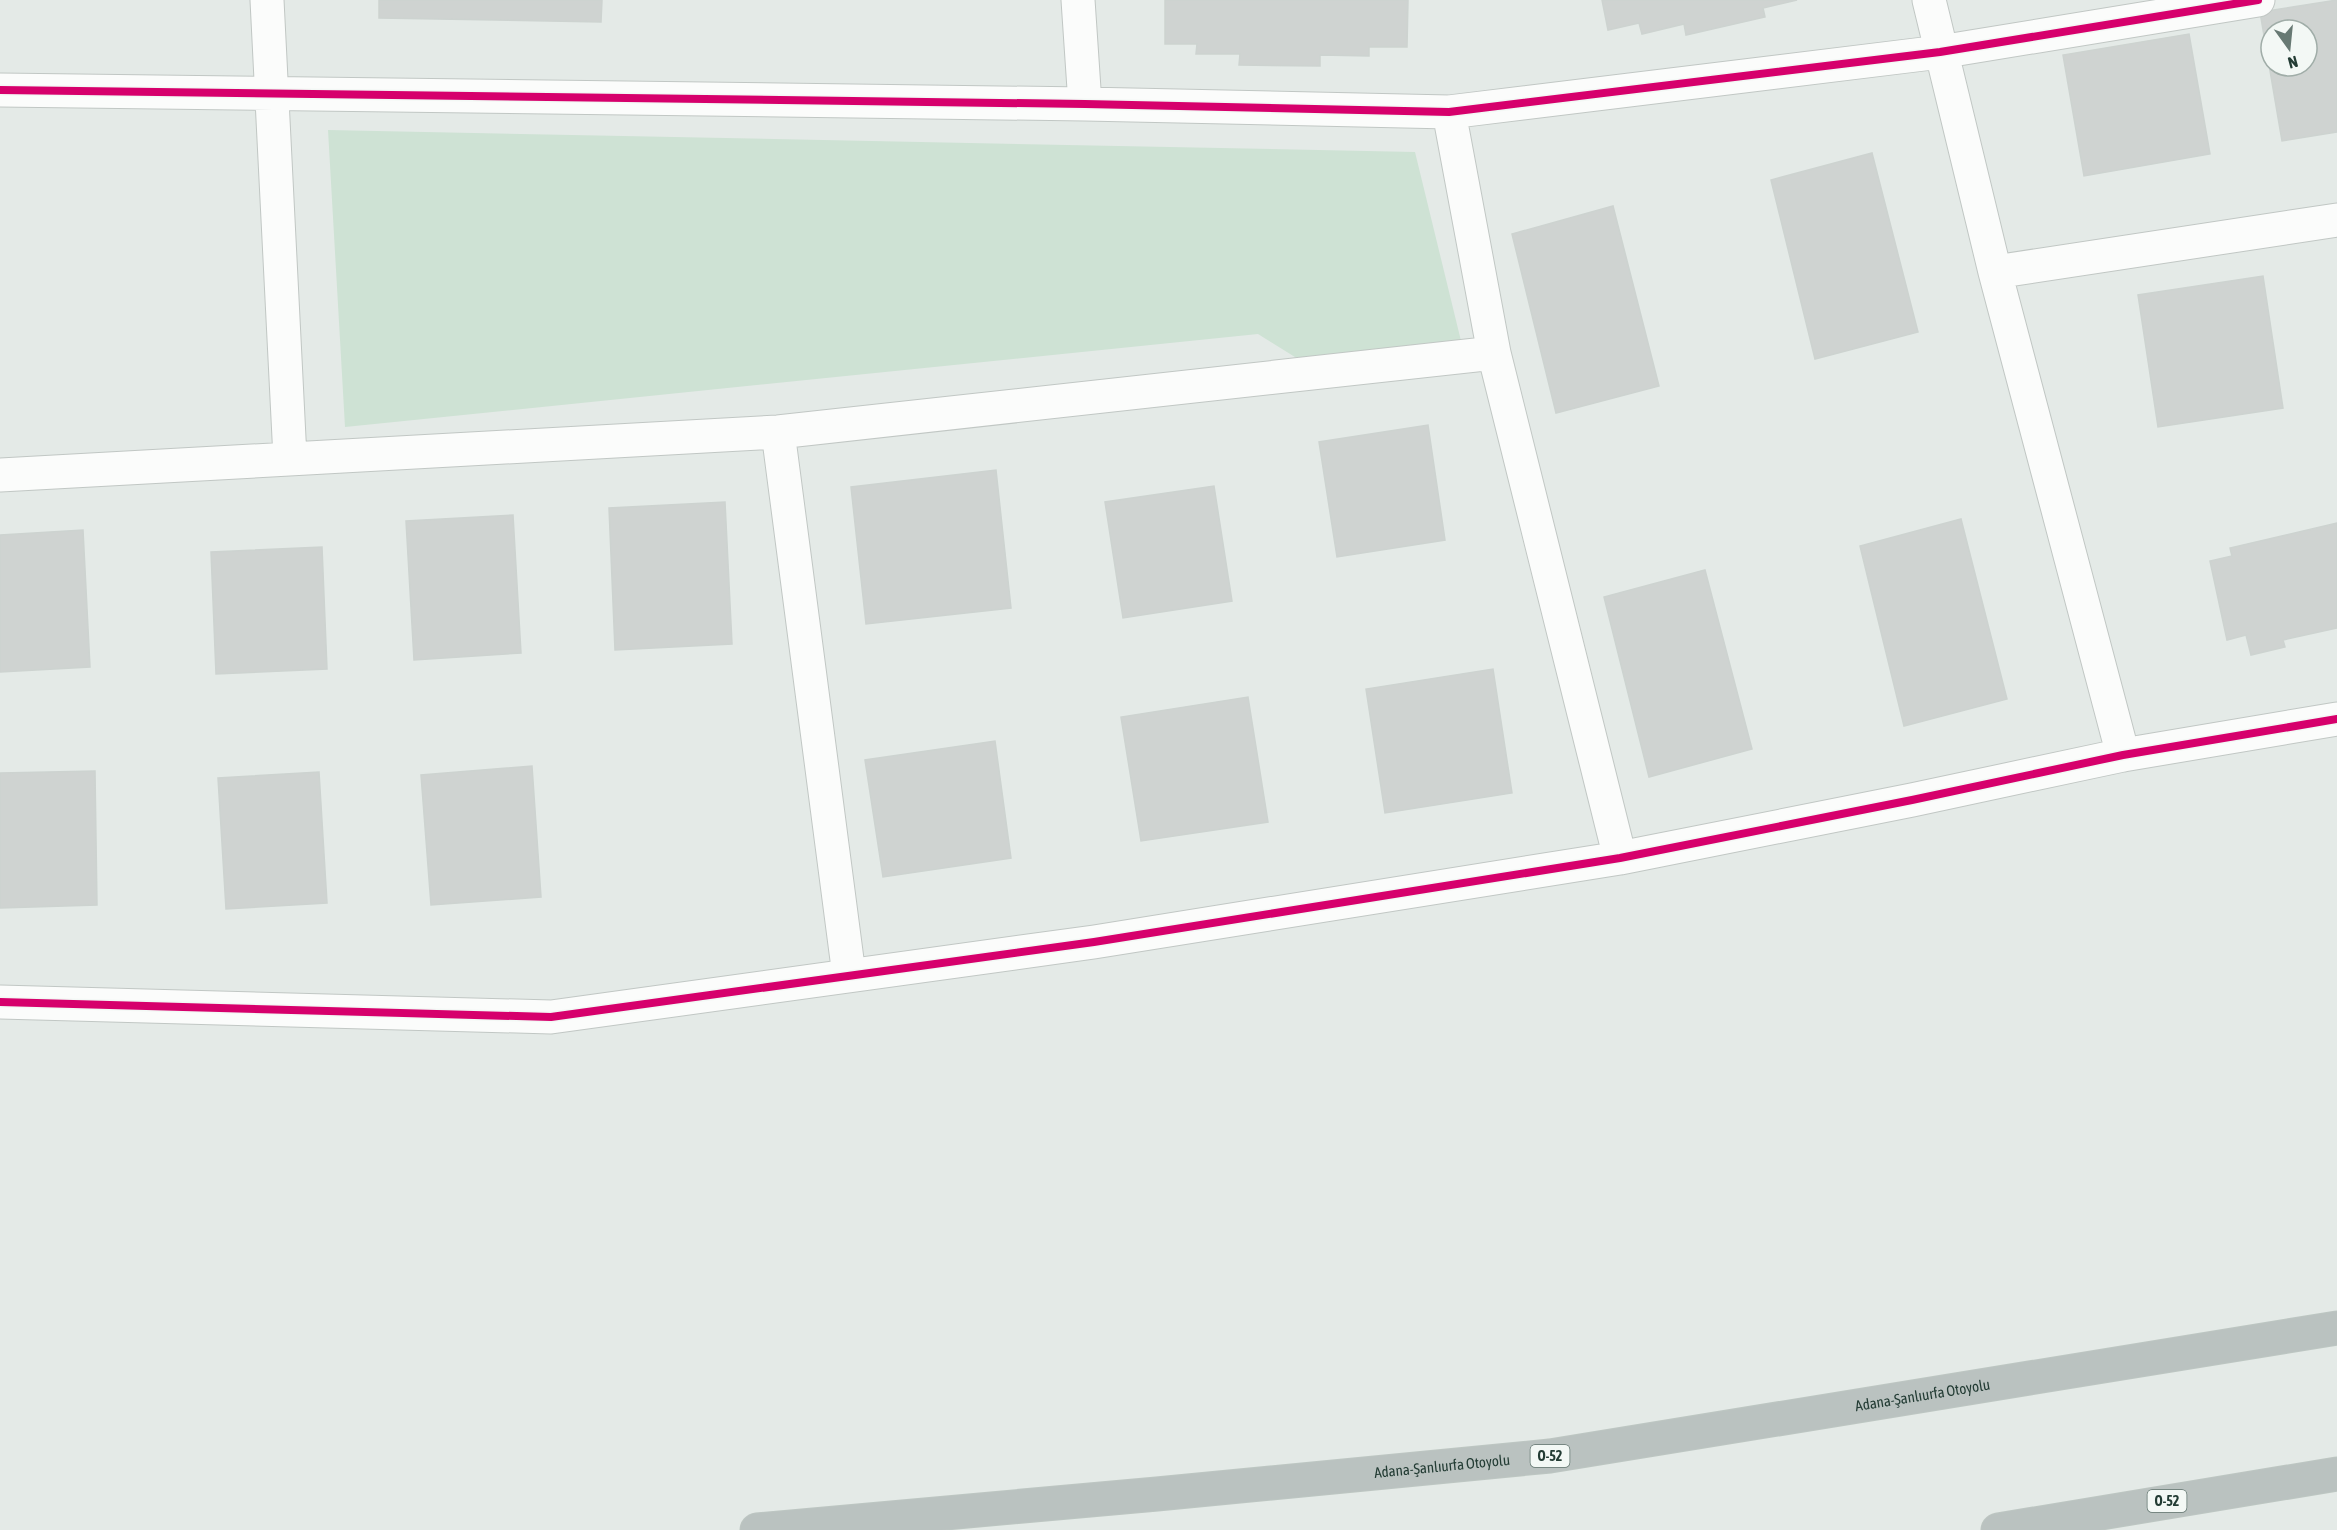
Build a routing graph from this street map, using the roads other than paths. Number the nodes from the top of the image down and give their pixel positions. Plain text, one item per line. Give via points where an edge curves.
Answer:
1 (267, 0) edge
2 (1078, 0) edge
3 (1929, 0) edge
4 (2258, 0) edge
5 (1940, 52) junction
6 (0, 90) edge
7 (271, 94) junction
8 (1085, 104) junction
9 (1449, 112) junction
10 (2337, 220) edge
11 (1995, 272) junction
12 (1494, 353) junction
13 (778, 432) junction
14 (290, 458) junction
15 (0, 475) edge
16 (2337, 719) edge
17 (2123, 755) junction
18 (1620, 858) junction
19 (849, 975) junction
20 (0, 1002) edge
21 (2337, 1328) edge
22 (2337, 1474) edge
23 (757, 1530) edge
24 (1998, 1530) edge

1 - 7 street
2 - 8 street
3 - 5 street
4 - 5 street
5 - 9 street
5 - 11 street
6 - 7 street
7 - 8 street
7 - 14 street
8 - 9 street
9 - 12 street
10 - 11 street
11 - 17 street
12 - 13 street
12 - 18 street
13 - 14 street
13 - 19 street
14 - 15 street
16 - 17 street
17 - 18 street
18 - 19 street via 1094,942
19 - 20 street via 552,1017
21 - 23 highway, Adana-Şanlıurfa Otoyolu / O-52 via 1550,1456
22 - 24 highway, O-52

